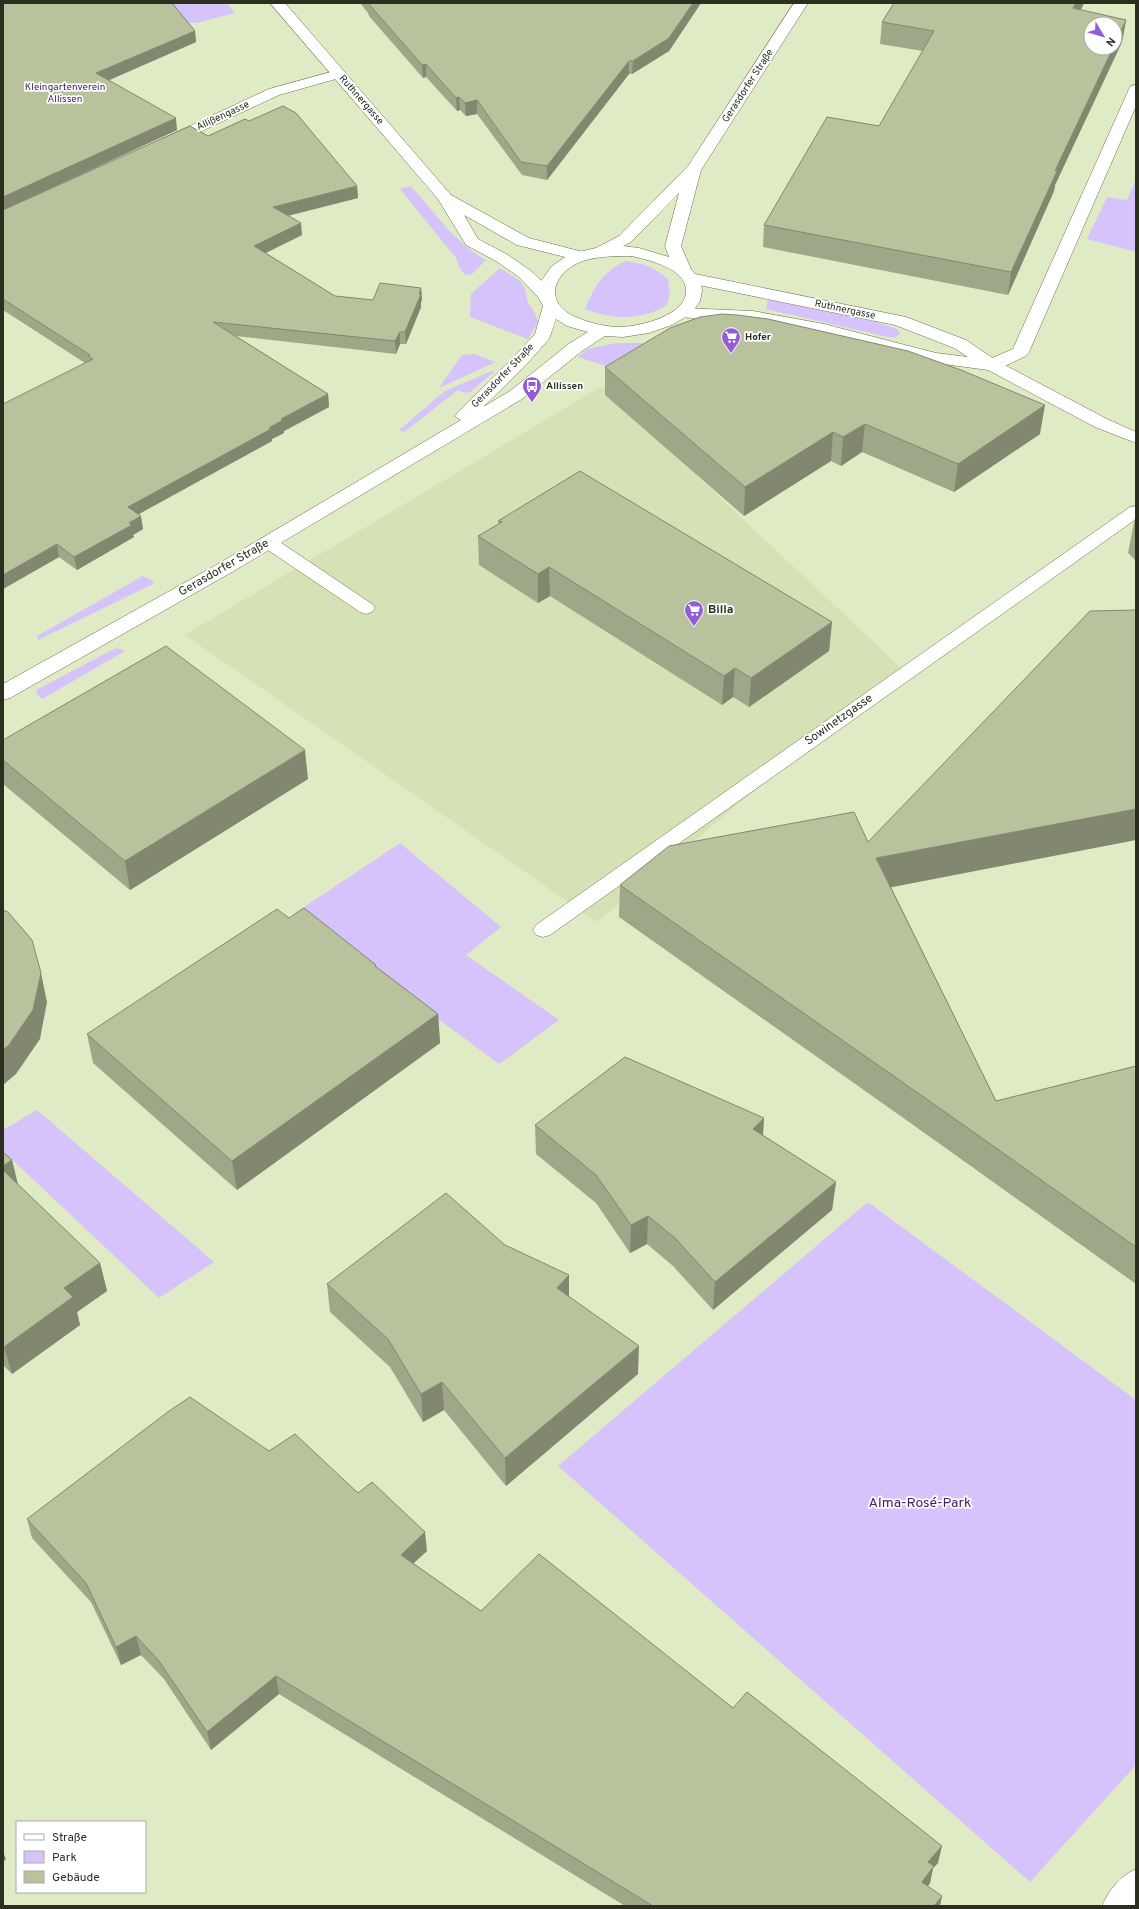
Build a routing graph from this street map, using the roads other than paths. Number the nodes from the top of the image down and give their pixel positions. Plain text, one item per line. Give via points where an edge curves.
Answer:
1 (277, 3) edge
2 (801, 3) edge
3 (338, 74) junction
4 (1136, 89) edge
5 (153, 148) edge
6 (694, 169) junction
7 (445, 198) junction
8 (601, 252) junction
9 (581, 256) junction
10 (687, 276) junction
11 (549, 301) junction
12 (682, 313) junction
13 (601, 331) junction
14 (991, 365) junction
15 (442, 438) junction
16 (1136, 438) edge
17 (1136, 511) edge
18 (268, 542) junction
19 (366, 608) dead end
20 (3, 693) edge
21 (543, 930) dead end
22 (1136, 1884) edge
23 (1118, 1906) edge

1 - 3 street, Ruthnergasse
2 - 6 street, Gerasdorfer Straße
3 - 5 street, Allißengasse via 274,92
3 - 7 street, Ruthnergasse
4 - 14 street via 1020,352
6 - 8 street, Gerasdorfer Straße via 625,239
6 - 10 street, Gerasdorfer Straße via 673,246
7 - 9 street, Ruthnergasse via 523,242
7 - 11 street, Ruthnergasse via 472,242 525,274
8 - 9 street, Gerasdorfer Straße
8 - 10 street, Gerasdorfer Straße via 631,251 647,254 674,265
9 - 11 street, Gerasdorfer Straße via 555,271 546,286
10 - 12 street, Gerasdorfer Straße via 694,290
10 - 14 street, Ruthnergasse via 900,321 960,344
11 - 13 street via 570,321
11 - 15 street, Gerasdorfer Straße via 543,335
12 - 13 street via 655,327 624,332
12 - 14 street, Ruthnergasse via 753,316 824,329 936,358
13 - 15 street, Gerasdorfer Straße via 576,347 516,395
14 - 16 street, Ruthnergasse via 1101,423
15 - 18 street, Gerasdorfer Straße
17 - 21 lane, Sowinetzgasse
18 - 19 lane
18 - 20 street, Gerasdorfer Straße
22 - 23 street

